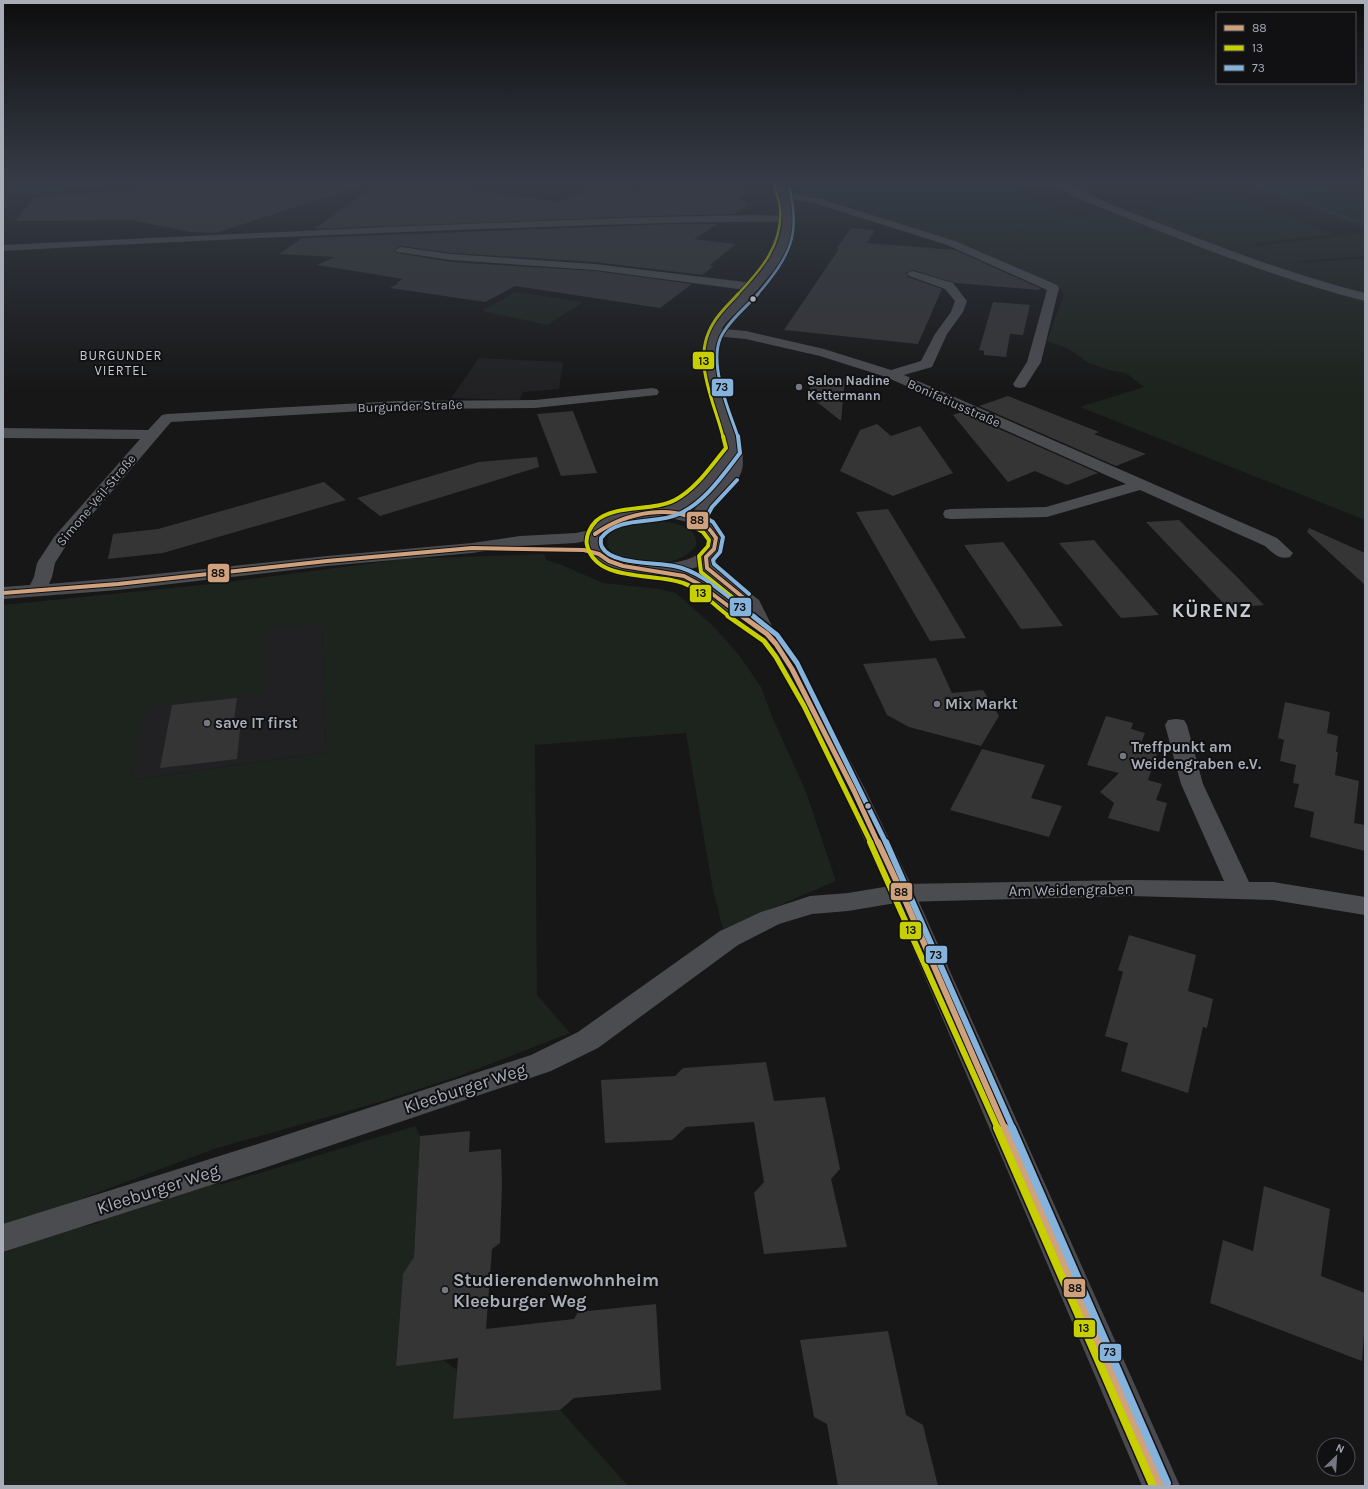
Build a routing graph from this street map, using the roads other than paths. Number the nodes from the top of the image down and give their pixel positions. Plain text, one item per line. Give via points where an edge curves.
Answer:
1 (411, 251) edge
2 (781, 251) edge
3 (970, 251) edge
4 (1220, 251) edge
5 (913, 274) dead end
6 (753, 287) junction
7 (1365, 298) edge
8 (714, 332) junction
9 (891, 374) junction
10 (1020, 384) dead end
11 (652, 392) dead end
12 (167, 418) joint
13 (3, 433) edge
14 (152, 435) junction
15 (734, 450) junction
16 (1141, 485) junction
17 (661, 513) junction
18 (952, 514) dead end
19 (698, 521) junction
20 (595, 534) junction
21 (472, 548) junction
22 (1284, 553) dead end
23 (599, 554) junction
24 (706, 557) junction
25 (659, 570) junction
26 (37, 589) junction
27 (3, 593) edge
28 (767, 634) junction
29 (1176, 725) dead end
30 (1240, 890) junction
31 (902, 893) junction
32 (1365, 906) edge
33 (3, 1238) edge
34 (1161, 1486) edge

1 - 6 street via 451,257 601,268
2 - 6 main road
3 - 10 street via 1053,288 1034,362
4 - 7 street
5 - 9 street via 949,286 961,301 957,312 941,334 928,364
6 - 8 main road
8 - 9 street, Bonifatiusstraße via 746,335 817,351
8 - 15 main road via 710,350 716,387 728,420
9 - 16 street, Bonifatiusstraße
11 - 12 street, Burgunder Straße via 535,404 398,405
12 - 14 street, Simone-Veil-Straße
13 - 14 street
14 - 26 street, Simone-Veil-Straße via 50,555
15 - 17 main road via 707,482 686,501 674,509
15 - 19 main road via 734,472 725,486 702,509
16 - 18 street via 1047,512
16 - 22 street, Bonifatiusstraße via 1271,542
17 - 19 main road
17 - 20 main road via 623,517 606,524
19 - 24 main road via 708,527 716,538 714,549
20 - 21 street
20 - 23 main road via 593,544
21 - 23 street via 570,549
21 - 26 street via 118,584
23 - 25 main road via 623,566
24 - 25 main road via 686,566
24 - 28 main road via 709,571 752,604
25 - 28 main road via 693,580
26 - 27 street
28 - 31 main road via 792,669 854,790
29 - 30 street via 1192,784
30 - 31 street, Am Weidengraben via 1130,888
30 - 32 street, Am Weidengraben via 1273,891
31 - 33 street, Kleeburger Weg via 810,905 770,918 729,938 588,1040 541,1063
31 - 34 main road

